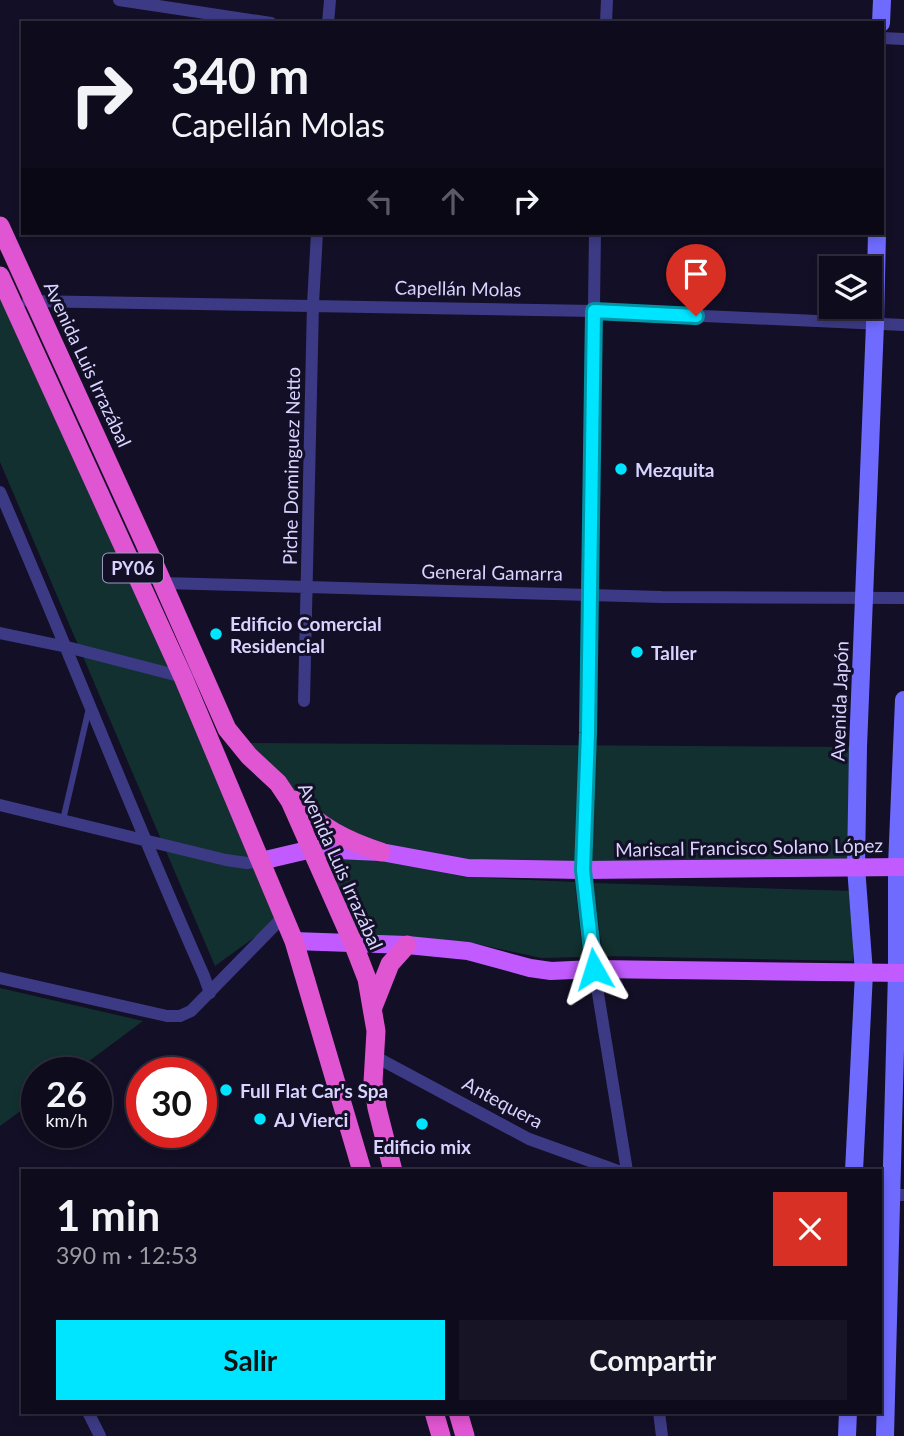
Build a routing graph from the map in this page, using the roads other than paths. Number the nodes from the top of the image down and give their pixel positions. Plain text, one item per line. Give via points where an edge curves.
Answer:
1 (119, 0) edge
2 (330, 0) edge
3 (607, 0) edge
4 (883, 0) edge
5 (258, 21) edge
6 (328, 21) edge
7 (606, 21) edge
8 (881, 21) edge
9 (884, 38) edge
10 (904, 38) edge
11 (0, 226) edge
12 (317, 235) edge
13 (596, 235) edge
14 (877, 235) edge
15 (0, 276) edge
16 (10, 301) junction
17 (34, 301) junction
18 (313, 304) junction
19 (594, 311) junction
20 (876, 324) junction
21 (904, 325) edge
22 (0, 492) edge
23 (163, 583) junction
24 (308, 587) junction
25 (590, 594) junction
26 (863, 598) junction
27 (904, 598) edge
28 (0, 633) edge
29 (67, 647) junction
30 (183, 677) junction
31 (904, 700) edge
32 (304, 701) dead end
33 (90, 702) junction
34 (278, 783) junction
35 (0, 805) edge
36 (63, 820) junction
37 (144, 839) junction
38 (312, 849) junction
39 (382, 852) junction
40 (261, 861) junction
41 (901, 866) edge
42 (856, 867) junction
43 (583, 870) junction
44 (284, 916) junction
45 (294, 941) junction
46 (353, 943) junction
47 (407, 945) junction
48 (594, 969) junction
49 (864, 973) junction
50 (901, 973) edge
51 (0, 978) edge
52 (210, 993) junction
53 (373, 1008) junction
54 (374, 1056) junction
55 (361, 1169) edge
56 (392, 1169) edge
57 (612, 1169) edge
58 (627, 1169) edge
59 (854, 1169) edge
60 (891, 1195) edge
61 (89, 1414) edge
62 (435, 1414) edge
63 (459, 1414) edge
64 (659, 1414) edge
65 (848, 1414) edge
66 (100, 1436) edge
67 (441, 1436) edge
68 (465, 1436) edge
69 (662, 1436) edge
70 (847, 1436) edge
71 (885, 1436) edge

1 - 5 street
2 - 6 street
3 - 7 street
4 - 8 main road
9 - 10 street
11 - 17 highway, Avenida Luis Irrazábal / PY06
12 - 18 street, Piche Dominguez Netto
13 - 19 street
14 - 20 main road, Avenida Japón
15 - 16 highway, PY06
16 - 17 street, Capellán Molas
16 - 30 highway, PY06
17 - 18 street, Capellán Molas
17 - 23 highway, Avenida Luis Irrazábal / PY06
18 - 19 street, Capellán Molas
18 - 24 street, Piche Dominguez Netto
19 - 20 street, Capellán Molas
19 - 25 street
20 - 21 street, Capellán Molas
20 - 26 main road, Avenida Japón
22 - 29 street
23 - 24 street, General Gamarra
23 - 34 highway, Avenida Luis Irrazábal / PY06 via 227,729
24 - 25 street, General Gamarra
24 - 32 street, Piche Dominguez Netto
25 - 26 street, General Gamarra
25 - 43 street
26 - 27 street, General Gamarra
26 - 42 main road, Avenida Japón
28 - 29 street
29 - 30 street
29 - 33 street
30 - 40 highway, PY06
31 - 41 main road
33 - 36 lane
33 - 37 street
34 - 38 highway, Avenida Luis Irrazábal / PY06
34 - 39 highway via 335,835
35 - 36 street
36 - 37 street
37 - 40 street via 236,862
37 - 52 street
38 - 39 main road, Mariscal Francisco Solano López
38 - 40 main road, Mariscal Francisco Solano López
38 - 46 highway, Avenida Luis Irrazábal / PY06
39 - 43 main road, Mariscal Francisco Solano López via 468,868
40 - 44 highway, PY06
41 - 42 main road, Mariscal Francisco Solano López
41 - 50 main road
42 - 43 main road, Mariscal Francisco Solano López
42 - 49 main road, Avenida Japón
43 - 48 street
44 - 45 highway, PY06
44 - 52 street
45 - 46 main road
45 - 55 highway, PY06
46 - 47 main road
46 - 53 highway, Avenida Luis Irrazábal / PY06
47 - 48 main road via 468,951 551,971
47 - 53 highway via 390,964
48 - 49 main road
48 - 58 street
49 - 50 main road
49 - 59 main road, Avenida Japón
50 - 60 main road
51 - 52 street via 167,1016 191,1012
53 - 54 highway, Avenida Luis Irrazábal / PY06
54 - 56 highway, Avenida Luis Irrazábal / PY06 via 377,1108
54 - 57 street, Antequera via 529,1139
60 - 71 main road
61 - 66 street
62 - 67 highway
63 - 68 highway
64 - 69 street
65 - 70 main road

